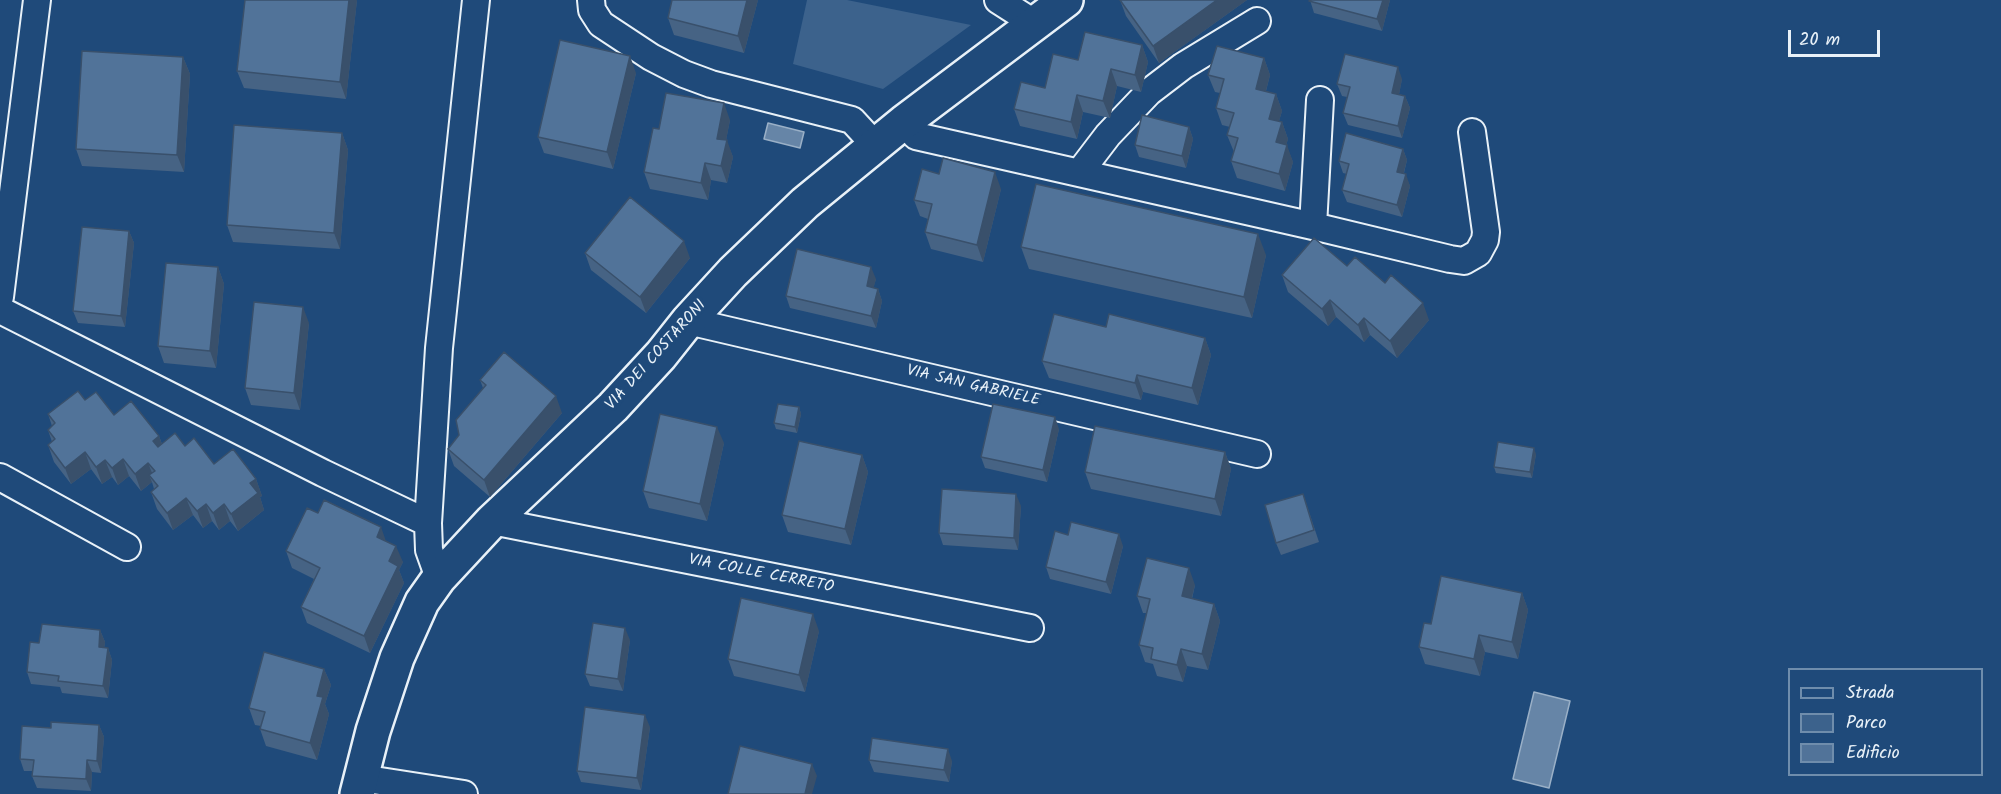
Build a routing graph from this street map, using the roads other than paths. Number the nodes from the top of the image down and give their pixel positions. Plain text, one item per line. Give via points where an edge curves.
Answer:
1 (37, 0) edge
2 (476, 0) edge
3 (591, 0) edge
4 (998, 0) edge
5 (1066, 0) edge
6 (1257, 21) dead end
7 (1034, 23) junction
8 (1320, 100) dead end
9 (904, 122) junction
10 (1472, 132) dead end
11 (875, 145) junction
12 (1079, 173) junction
13 (1313, 226) junction
14 (0, 297) edge
15 (0, 310) edge
16 (688, 321) junction
17 (1257, 454) dead end
18 (0, 477) edge
19 (492, 521) junction
20 (428, 523) junction
21 (127, 546) dead end
22 (439, 578) junction
23 (1030, 628) dead end
24 (359, 786) edge
25 (464, 794) edge

1 - 14 street
2 - 20 street via 439,348
3 - 11 street via 601,24 678,71 702,82 852,120
4 - 7 street
5 - 7 street, VIA DEI COSTARONI
6 - 12 street via 1154,88
7 - 9 street, VIA DEI COSTARONI
8 - 13 street
9 - 11 street, VIA DEI COSTARONI
9 - 12 street via 916,136
10 - 13 street via 1486,232 1482,247 1471,258 1450,259
11 - 16 street, VIA DEI COSTARONI via 805,203
12 - 13 street
15 - 20 street
16 - 17 street, VIA SAN GABRIELE
16 - 19 street, VIA DEI COSTARONI via 613,407
18 - 21 street
19 - 22 street, VIA DEI COSTARONI
19 - 23 street, VIA COLLE CERRETO
20 - 22 street via 429,550
22 - 24 street, VIA DEI COSTARONI via 422,602 397,658
24 - 25 street

